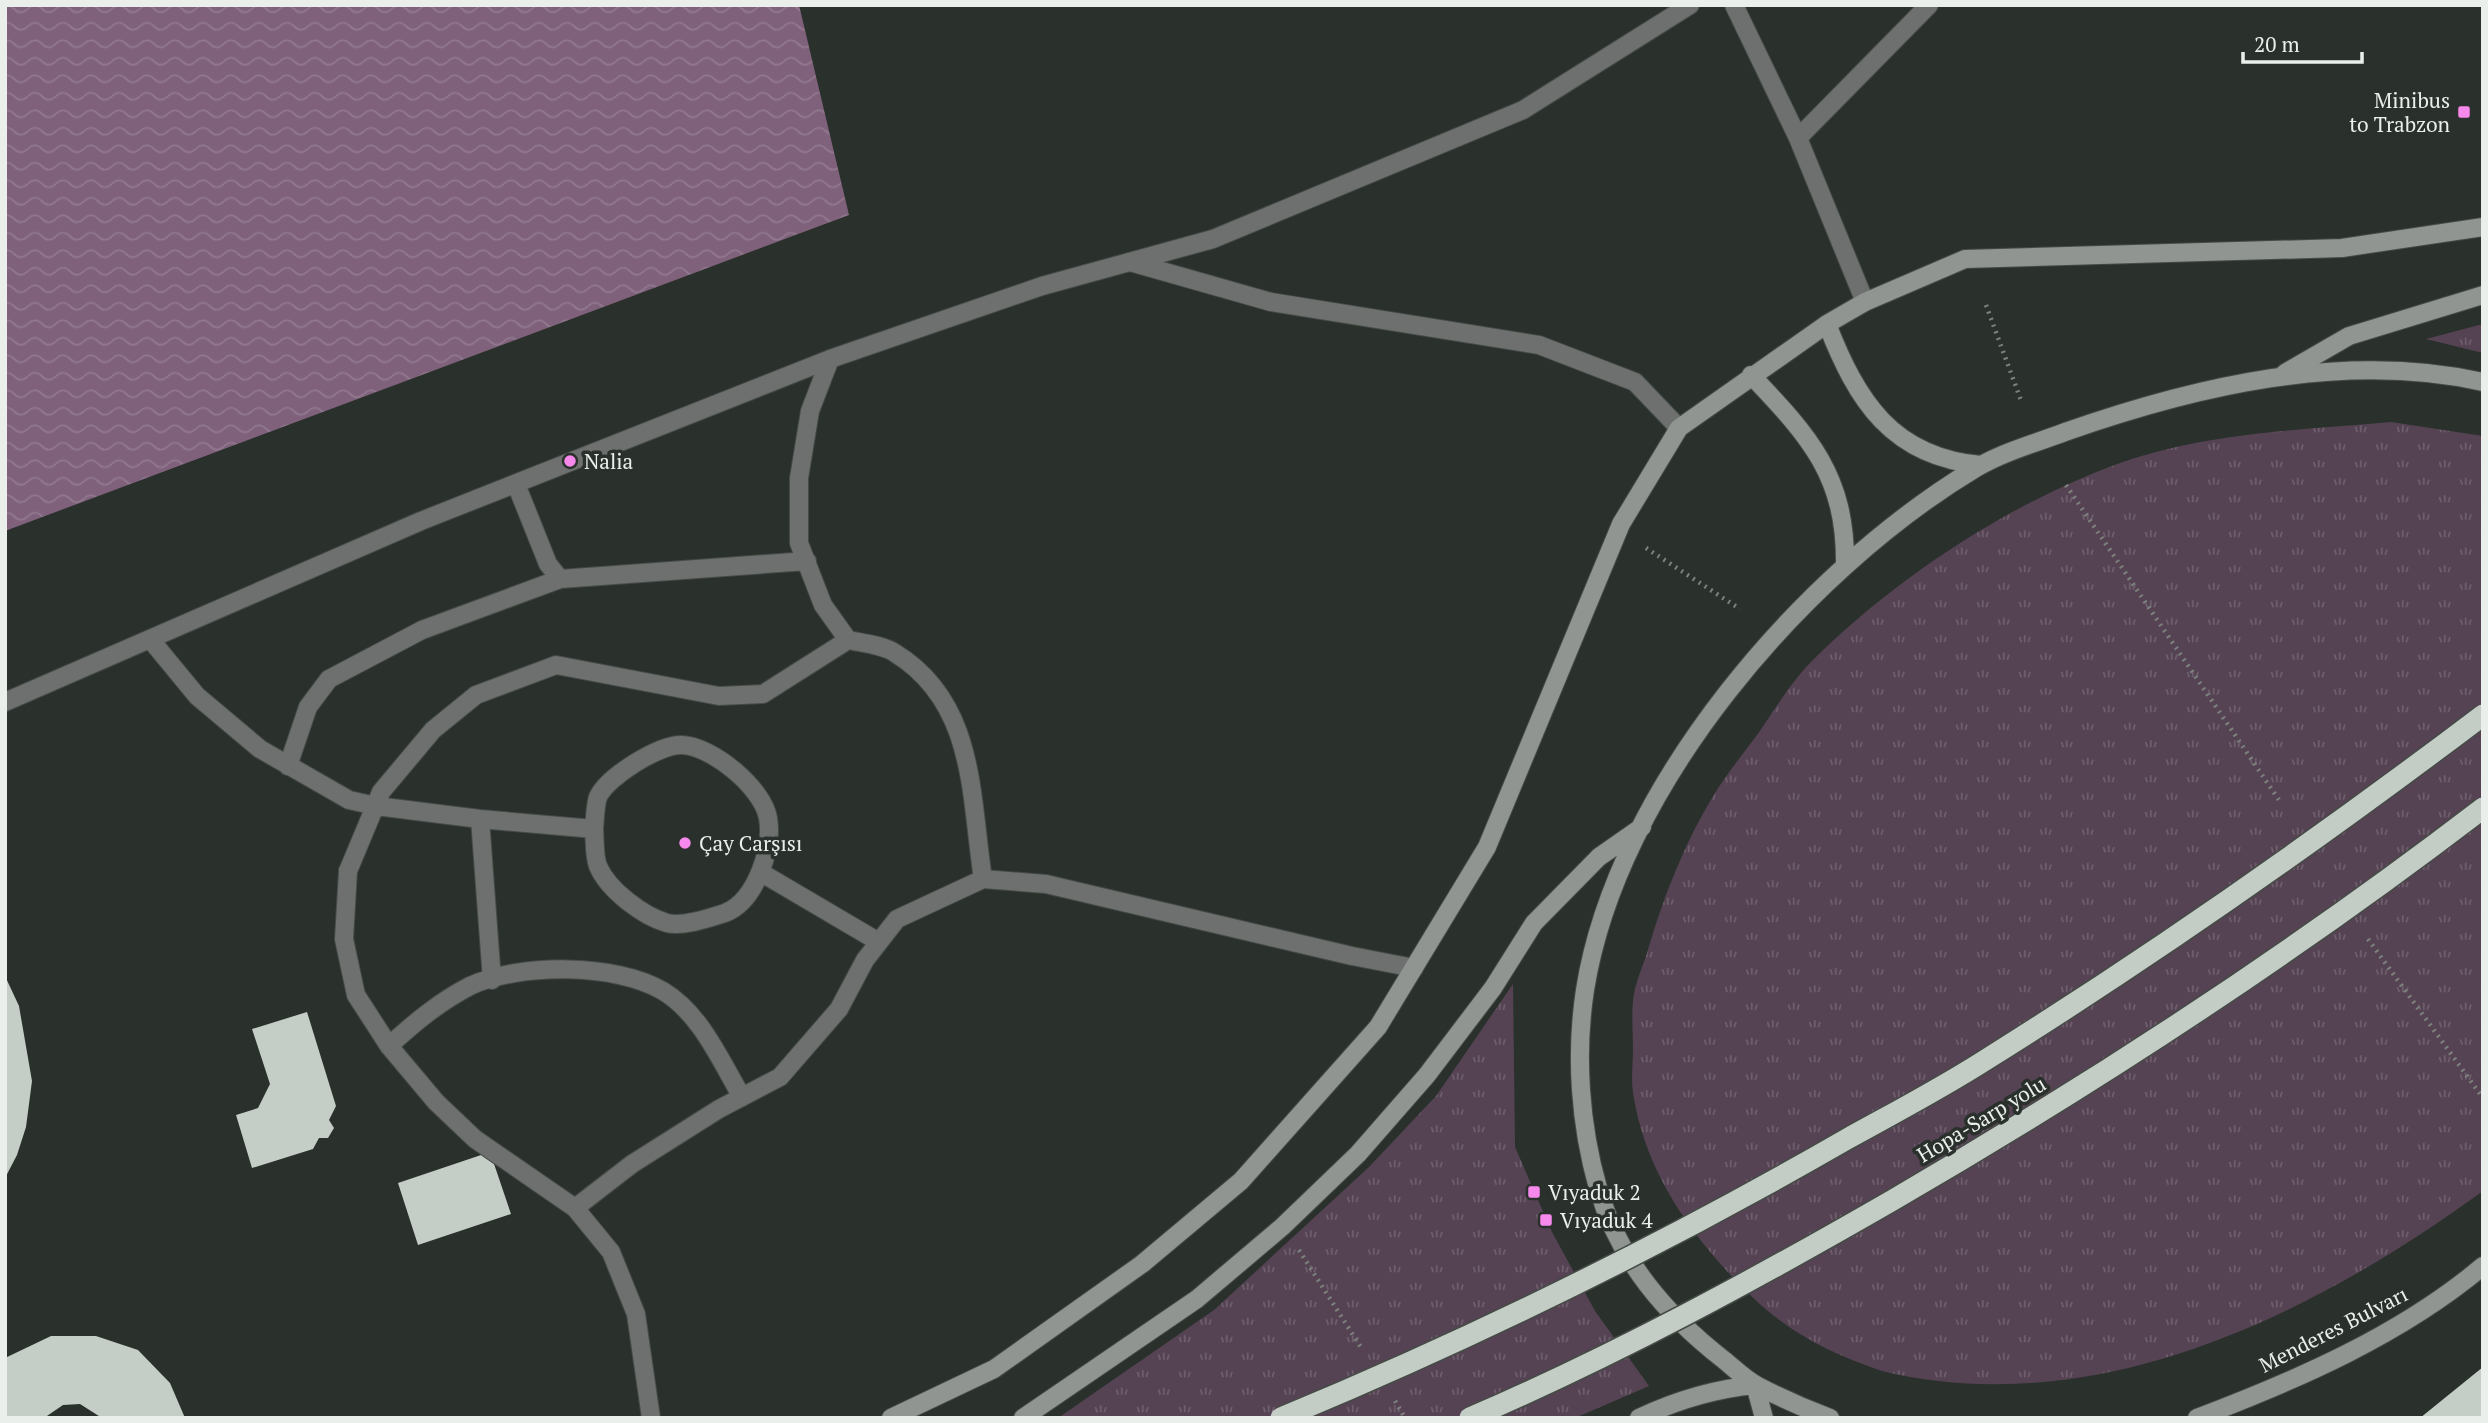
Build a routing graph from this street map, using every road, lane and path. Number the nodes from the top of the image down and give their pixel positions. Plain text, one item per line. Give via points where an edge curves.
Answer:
1 (1690, 5) edge
2 (1734, 5) edge
3 (1929, 5) edge
4 (1798, 138) junction
5 (2483, 227) edge
6 (1130, 262) junction
7 (2483, 296) edge
8 (1865, 302) junction
9 (1986, 305) dead end
10 (1827, 324) junction
11 (830, 359) junction
12 (1751, 376) junction
13 (2276, 379) junction
14 (2483, 382) edge
15 (2022, 403) dead end
16 (1679, 428) junction
17 (1981, 464) junction
18 (516, 484) junction
19 (2066, 485) dead end
20 (1646, 548) dead end
21 (807, 561) junction
22 (1845, 565) junction
23 (560, 579) junction
24 (1740, 609) dead end
25 (150, 639) junction
26 (848, 640) junction
27 (5, 702) edge
28 (2483, 715) edge
29 (288, 766) junction
30 (2281, 803) dead end
31 (376, 806) junction
32 (2483, 808) edge
33 (480, 819) junction
34 (1642, 827) junction
35 (594, 829) junction
36 (760, 872) junction
37 (983, 879) junction
38 (2368, 939) dead end
39 (879, 942) junction
40 (1415, 968) junction
41 (492, 980) junction
42 (389, 1046) junction
43 (742, 1097) junction
44 (2483, 1098) edge
45 (575, 1208) junction
46 (1282, 1227) junction
47 (2483, 1266) edge
48 (1363, 1350) dead end
49 (1755, 1385) junction
50 (1391, 1395) dead end
51 (651, 1418) edge
52 (891, 1418) edge
53 (1023, 1418) edge
54 (1281, 1418) edge
55 (1405, 1418) edge
56 (1470, 1418) edge
57 (1639, 1418) edge
58 (1764, 1418) edge
59 (1830, 1418) edge
60 (2197, 1418) edge

1 - 6 street via 1523,110 1213,239
2 - 4 street
3 - 4 street
4 - 8 street
5 - 8 main road via 2342,248 1965,259
6 - 11 street via 1042,286
6 - 16 street via 1271,302 1539,345 1635,382
7 - 13 main road via 2349,336
8 - 10 main road
9 - 15 path
10 - 12 main road
10 - 17 main road via 1842,363 1879,420 1900,439 1924,451 1953,462
11 - 18 street
11 - 21 street via 810,411 799,478 799,543
12 - 16 main road
12 - 22 main road via 1796,425 1829,473 1846,528
13 - 14 main road via 2341,370 2407,372
13 - 17 main road via 2109,417
16 - 40 main road via 1621,524 1487,847
17 - 22 main road via 1906,514
18 - 23 street via 548,564
18 - 25 street
19 - 30 path
20 - 24 path
21 - 23 street
21 - 26 street via 823,605
22 - 34 main road via 1775,635 1712,712
23 - 29 street via 422,630 329,678 308,707
25 - 27 street
25 - 29 street via 197,696 260,749
26 - 31 street via 763,694 719,696 556,665 476,695 433,730 381,792
26 - 37 street via 894,652 939,691 963,738
28 - 54 highway, bridge via 2356,812 2195,924 1984,1061 1766,1186 1554,1295 1401,1368
29 - 31 street via 349,800
31 - 33 street
31 - 42 street via 348,871 344,939 356,995
32 - 56 highway, Hopa-Sarp yolu, bridge via 2241,985 2021,1126 1812,1247 1656,1330
33 - 35 street
33 - 41 street
34 - 46 main road via 1563,890 1534,923 1493,988 1427,1075 1358,1154
34 - 49 main road via 1598,934 1585,989 1581,1090 1590,1162 1607,1218 1636,1272 1699,1341
35 - 36 street via 598,866 617,892 668,923 707,919 737,909
35 - 36 street via 598,796 618,776 656,750 683,745 713,755 746,779 757,797 768,816 767,854
36 - 39 street
37 - 39 street via 897,919
37 - 40 street via 1046,884
38 - 44 path
39 - 43 street via 839,1009 780,1077
40 - 52 main road via 1378,1027 1241,1181 1142,1264 994,1369
41 - 42 street via 472,986 421,1017
41 - 43 street via 523,972 587,970 626,976 663,991 698,1022
42 - 45 street via 436,1102 475,1139
43 - 45 street via 632,1164
45 - 51 street via 611,1252 636,1314
46 - 48 path
46 - 53 main road via 1197,1299
47 - 60 main road, Menderes Bulvarı via 2388,1331 2301,1375
49 - 57 main road via 1672,1402
49 - 58 main road
49 - 59 main road
50 - 55 path

